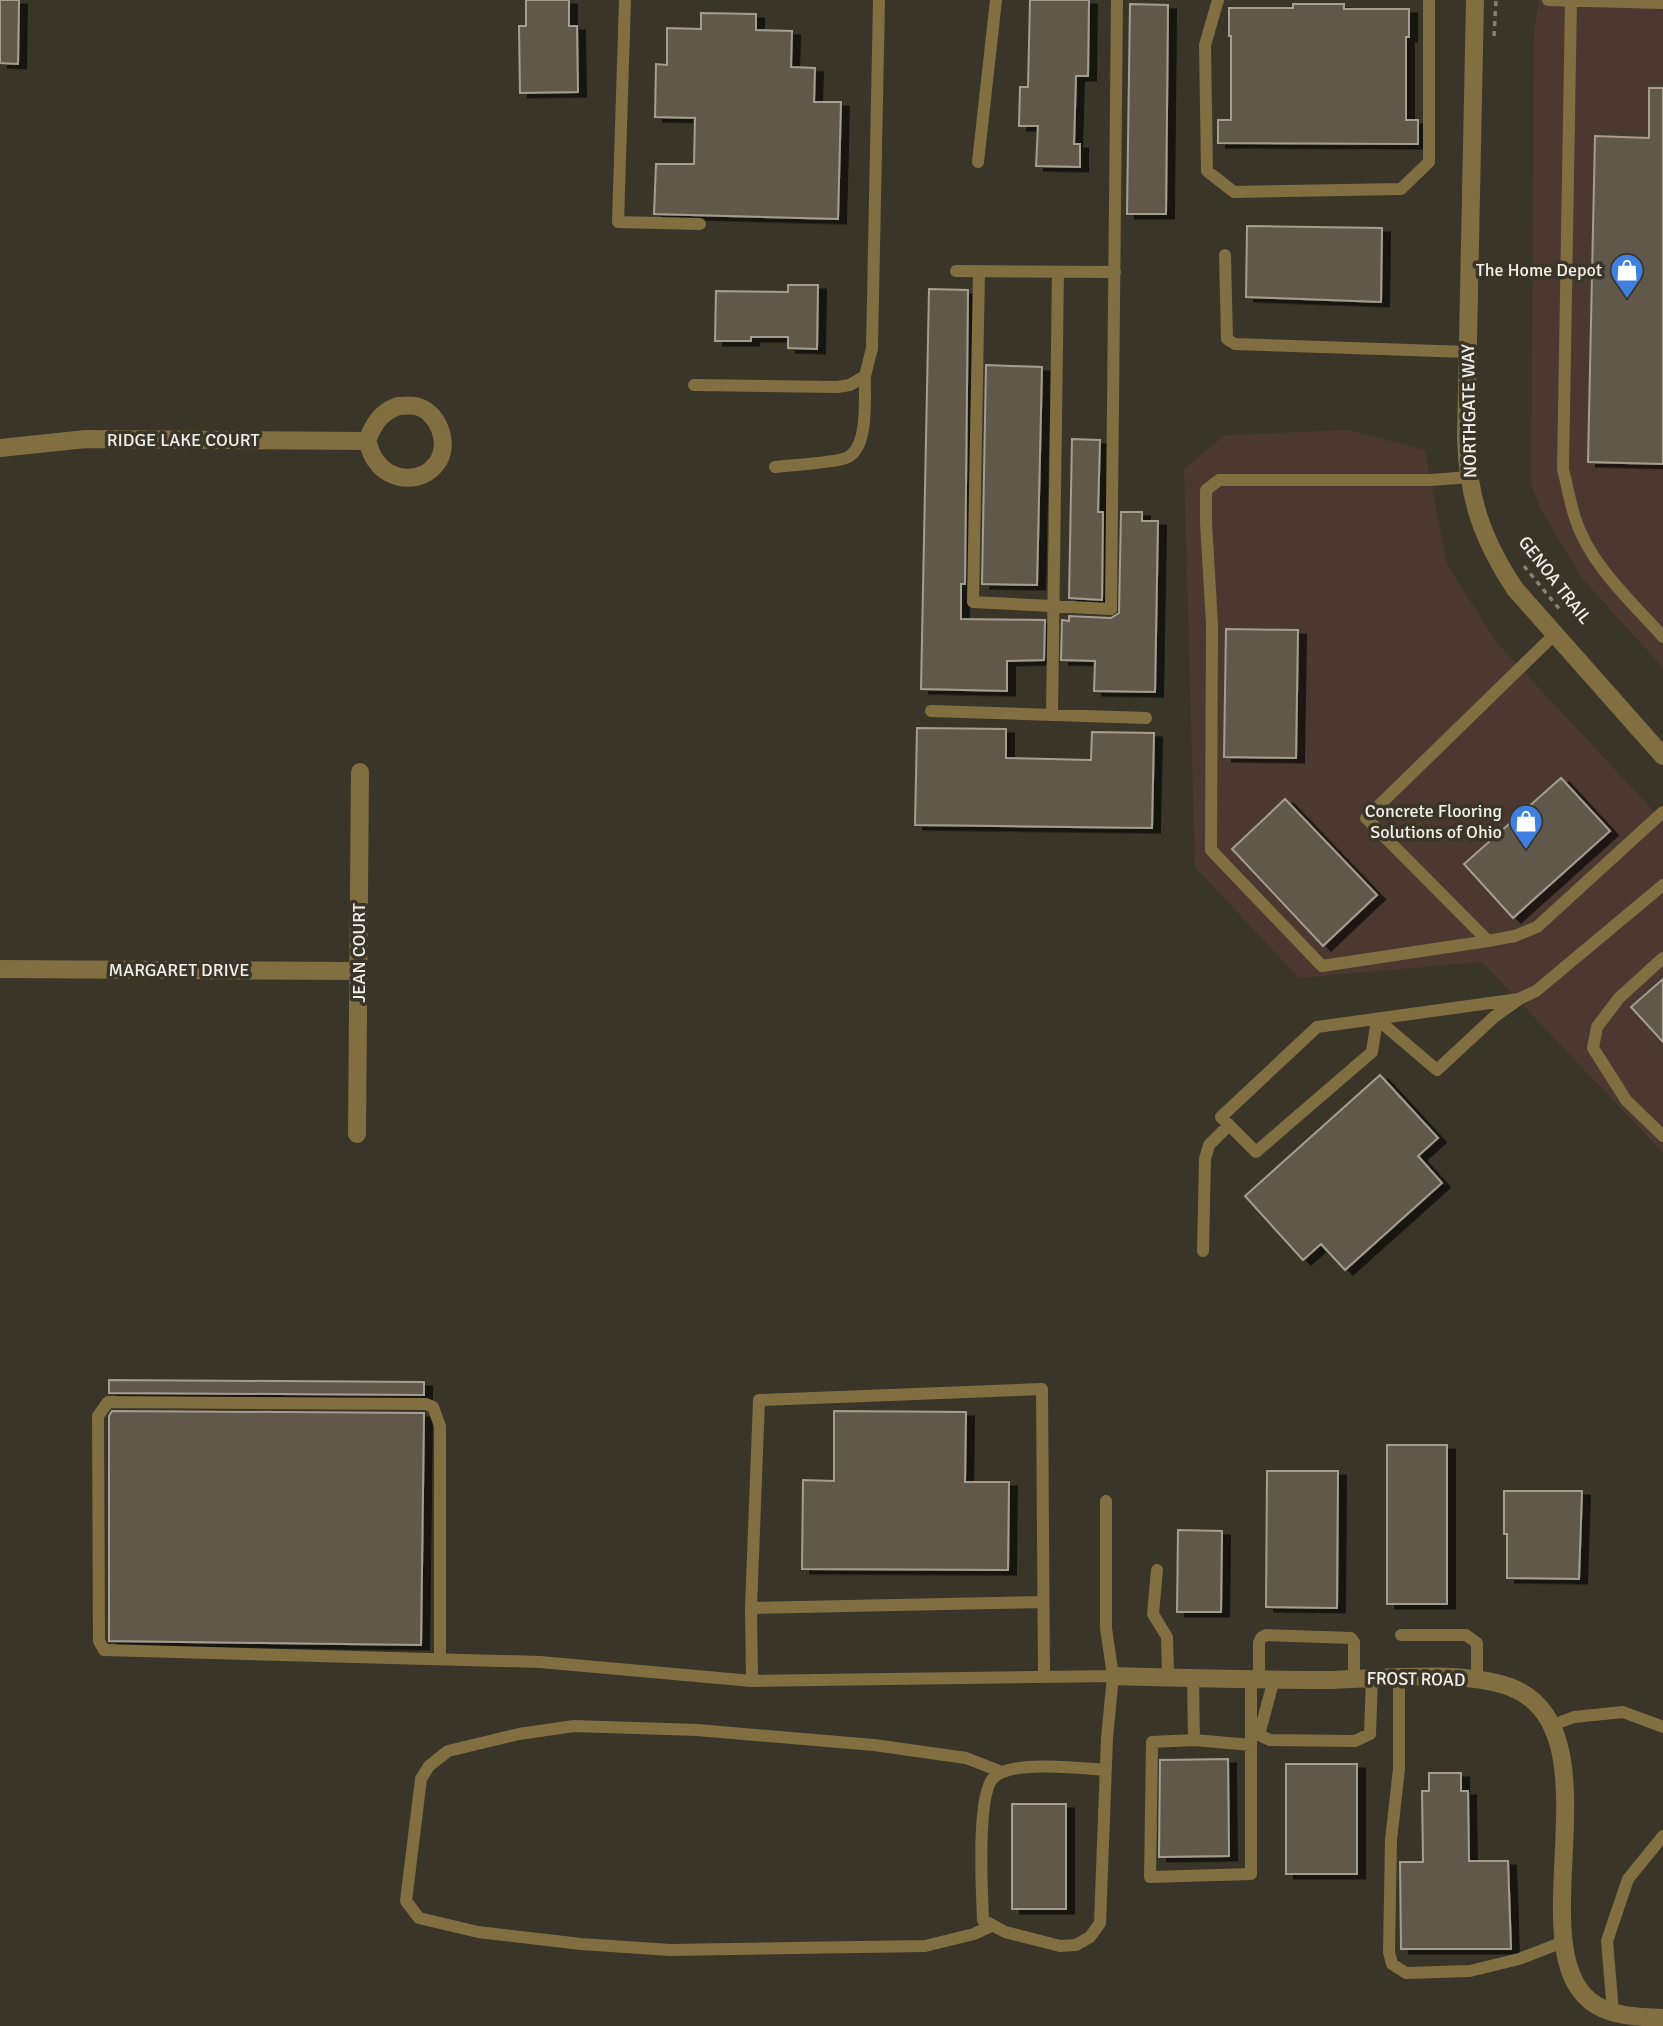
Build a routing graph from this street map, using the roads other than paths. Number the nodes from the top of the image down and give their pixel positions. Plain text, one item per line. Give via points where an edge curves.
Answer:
1 (625, 0) edge
2 (879, 0) edge
3 (996, 0) edge
4 (1117, 0) edge
5 (1218, 0) edge
6 (1429, 0) edge
7 (1475, 0) edge
8 (1548, 0) edge
9 (1571, 1) edge
10 (1663, 3) edge
11 (978, 162) dead end
12 (700, 224) dead end
13 (1225, 255) dead end
14 (956, 271) dead end
15 (979, 271) junction
16 (1058, 272) junction
17 (1115, 272) junction
18 (1468, 352) junction
19 (865, 376) junction
20 (694, 385) dead end
21 (367, 441) junction
22 (0, 448) edge
23 (775, 467) dead end
24 (1469, 477) junction
25 (1054, 606) junction
26 (1555, 634) junction
27 (1663, 637) edge
28 (931, 711) dead end
29 (1052, 715) junction
30 (1146, 718) dead end
31 (1663, 756) edge
32 (360, 772) dead end
33 (1663, 812) edge
34 (1663, 885) edge
35 (1488, 941) junction
36 (1663, 958) edge
37 (0, 969) edge
38 (359, 971) junction
39 (1519, 999) junction
40 (1377, 1019) junction
41 (1229, 1125) junction
42 (357, 1134) dead end
43 (1663, 1136) edge
44 (1203, 1251) dead end
45 (1106, 1502) dead end
46 (1157, 1570) dead end
47 (1043, 1602) junction
48 (751, 1608) junction
49 (1401, 1635) dead end
50 (440, 1658) junction
51 (1113, 1676) junction
52 (1044, 1677) junction
53 (1168, 1677) junction
54 (1193, 1678) junction
55 (1399, 1678) junction
56 (1262, 1679) junction
57 (1363, 1679) junction
58 (752, 1681) junction
59 (1477, 1681) junction
60 (1550, 1726) junction
61 (1663, 1727) edge
62 (1194, 1740) junction
63 (1251, 1745) junction
64 (1106, 1770) junction
65 (1002, 1772) junction
66 (1663, 1836) edge
67 (991, 1926) junction
68 (1563, 1942) junction
69 (1613, 2012) junction
70 (1663, 2018) edge

1 - 12 lane via 618,222
2 - 19 lane via 872,348
3 - 11 lane
4 - 17 lane
5 - 6 lane via 1205,45 1207,171 1234,192 1401,189 1429,162
7 - 18 street, NORTHGATE WAY
8 - 9 lane
9 - 10 lane
9 - 27 lane via 1563,469 1575,519 1588,546
13 - 18 lane via 1227,339 1235,344
14 - 15 lane
15 - 16 lane
15 - 25 lane via 973,603
16 - 17 lane
16 - 25 lane
17 - 25 lane via 1111,609
18 - 24 street, NORTHGATE WAY
19 - 20 lane via 837,387
19 - 23 lane via 864,430 857,448 847,458
21 - 21 street via 376,462 387,472 413,478 439,461 443,436 428,411 415,405 398,406 377,420
21 - 22 street, RIDGE LAKE COURT via 86,439
24 - 26 street, NORTHGATE WAY via 1482,531 1496,561
24 - 35 lane via 1219,480 1206,490 1212,624 1211,850 1322,966
25 - 29 lane
26 - 31 street, NORTHGATE WAY
26 - 35 lane via 1366,818
28 - 29 lane
29 - 30 lane
32 - 38 street, JEAN COURT
33 - 35 lane via 1537,927
34 - 39 lane via 1536,991
36 - 43 lane via 1619,998 1597,1027 1593,1048 1626,1100
37 - 38 street, MARGARET DRIVE
38 - 42 street, JEAN COURT
39 - 40 lane
39 - 40 lane via 1437,1070
40 - 41 lane via 1317,1027 1221,1117
40 - 41 lane via 1372,1052 1256,1152
41 - 44 lane via 1209,1145 1205,1159
45 - 51 lane via 1106,1628
46 - 53 lane via 1153,1614 1167,1637
47 - 48 lane
47 - 48 lane via 1042,1389 759,1399
47 - 52 lane
48 - 58 lane
49 - 59 lane via 1466,1635 1477,1643
50 - 50 lane via 104,1650 99,1641 98,1416 102,1408 108,1402 433,1407 440,1426
50 - 58 lane
51 - 52 lane
51 - 53 street, FROST ROAD
51 - 64 lane
52 - 58 lane
53 - 54 street, FROST ROAD
54 - 56 street, FROST ROAD
54 - 62 lane
55 - 57 street, FROST ROAD
55 - 59 street, FROST ROAD
55 - 68 lane via 1399,1769 1391,1840 1392,1964 1406,1973 1470,1971
56 - 57 street, FROST ROAD
56 - 57 lane via 1259,1643 1266,1635 1351,1638
56 - 57 lane via 1259,1735 1270,1740 1355,1741 1370,1734
56 - 63 lane
59 - 60 street, FROST ROAD via 1510,1687 1531,1699
60 - 61 lane via 1574,1717 1623,1712
60 - 68 street, FROST ROAD via 1563,1762
62 - 63 lane
62 - 63 lane via 1152,1742 1150,1877 1251,1874
64 - 65 lane via 1027,1766
64 - 67 lane via 1100,1923 1090,1937 1076,1945 1060,1946
65 - 67 lane via 986,1789 983,1812 983,1920
65 - 67 lane via 966,1758 874,1745 697,1730 574,1726 519,1734 449,1751 429,1766 421,1779 406,1900 419,1918 478,1932 670,1950 925,1947
66 - 69 lane via 1628,1879 1607,1941
68 - 69 street, FROST ROAD via 1578,1988 1593,2004
69 - 70 street, FROST ROAD

